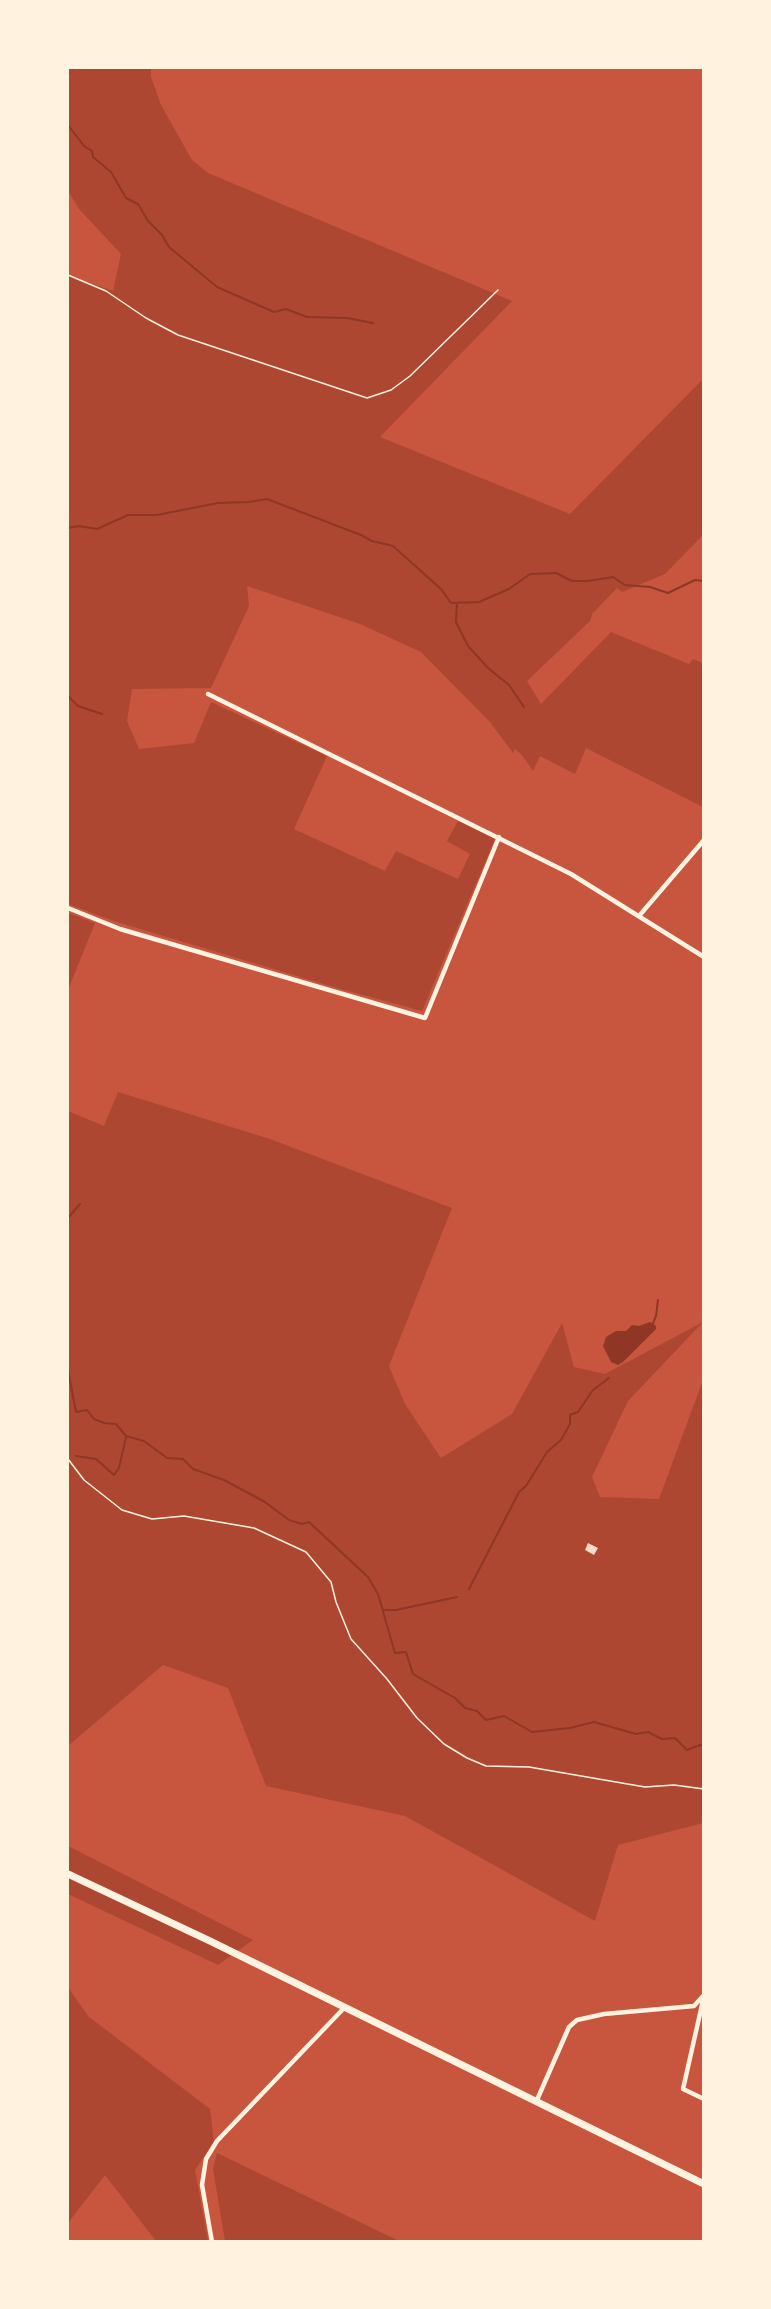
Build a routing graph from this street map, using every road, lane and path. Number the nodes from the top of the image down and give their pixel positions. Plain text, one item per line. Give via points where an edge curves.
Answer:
1 (68, 275) edge
2 (498, 290) dead end
3 (208, 694) dead end
4 (499, 837) junction
5 (704, 840) edge
6 (68, 908) edge
7 (639, 916) junction
8 (704, 957) edge
9 (68, 1459) edge
10 (704, 1789) edge
11 (68, 1874) edge
12 (704, 1995) edge
13 (344, 2008) junction
14 (704, 2099) edge
15 (537, 2100) junction
16 (704, 2184) edge
17 (212, 2241) edge

1 - 2 path via 106,291 178,335 367,398 391,390 410,376
3 - 4 street
4 - 6 street via 425,1018 120,929
4 - 7 street via 571,874
5 - 7 street
7 - 8 street
9 - 10 path via 84,1480 122,1510 152,1519 184,1516 254,1528 306,1552 331,1582 351,1639 417,1718 444,1744 467,1758 486,1766 529,1767 645,1787
11 - 13 main road
12 - 14 street via 683,2089
12 - 15 street via 694,2006 577,2020 569,2027
13 - 15 main road
13 - 17 street via 217,2141 206,2159 202,2185
15 - 16 main road

